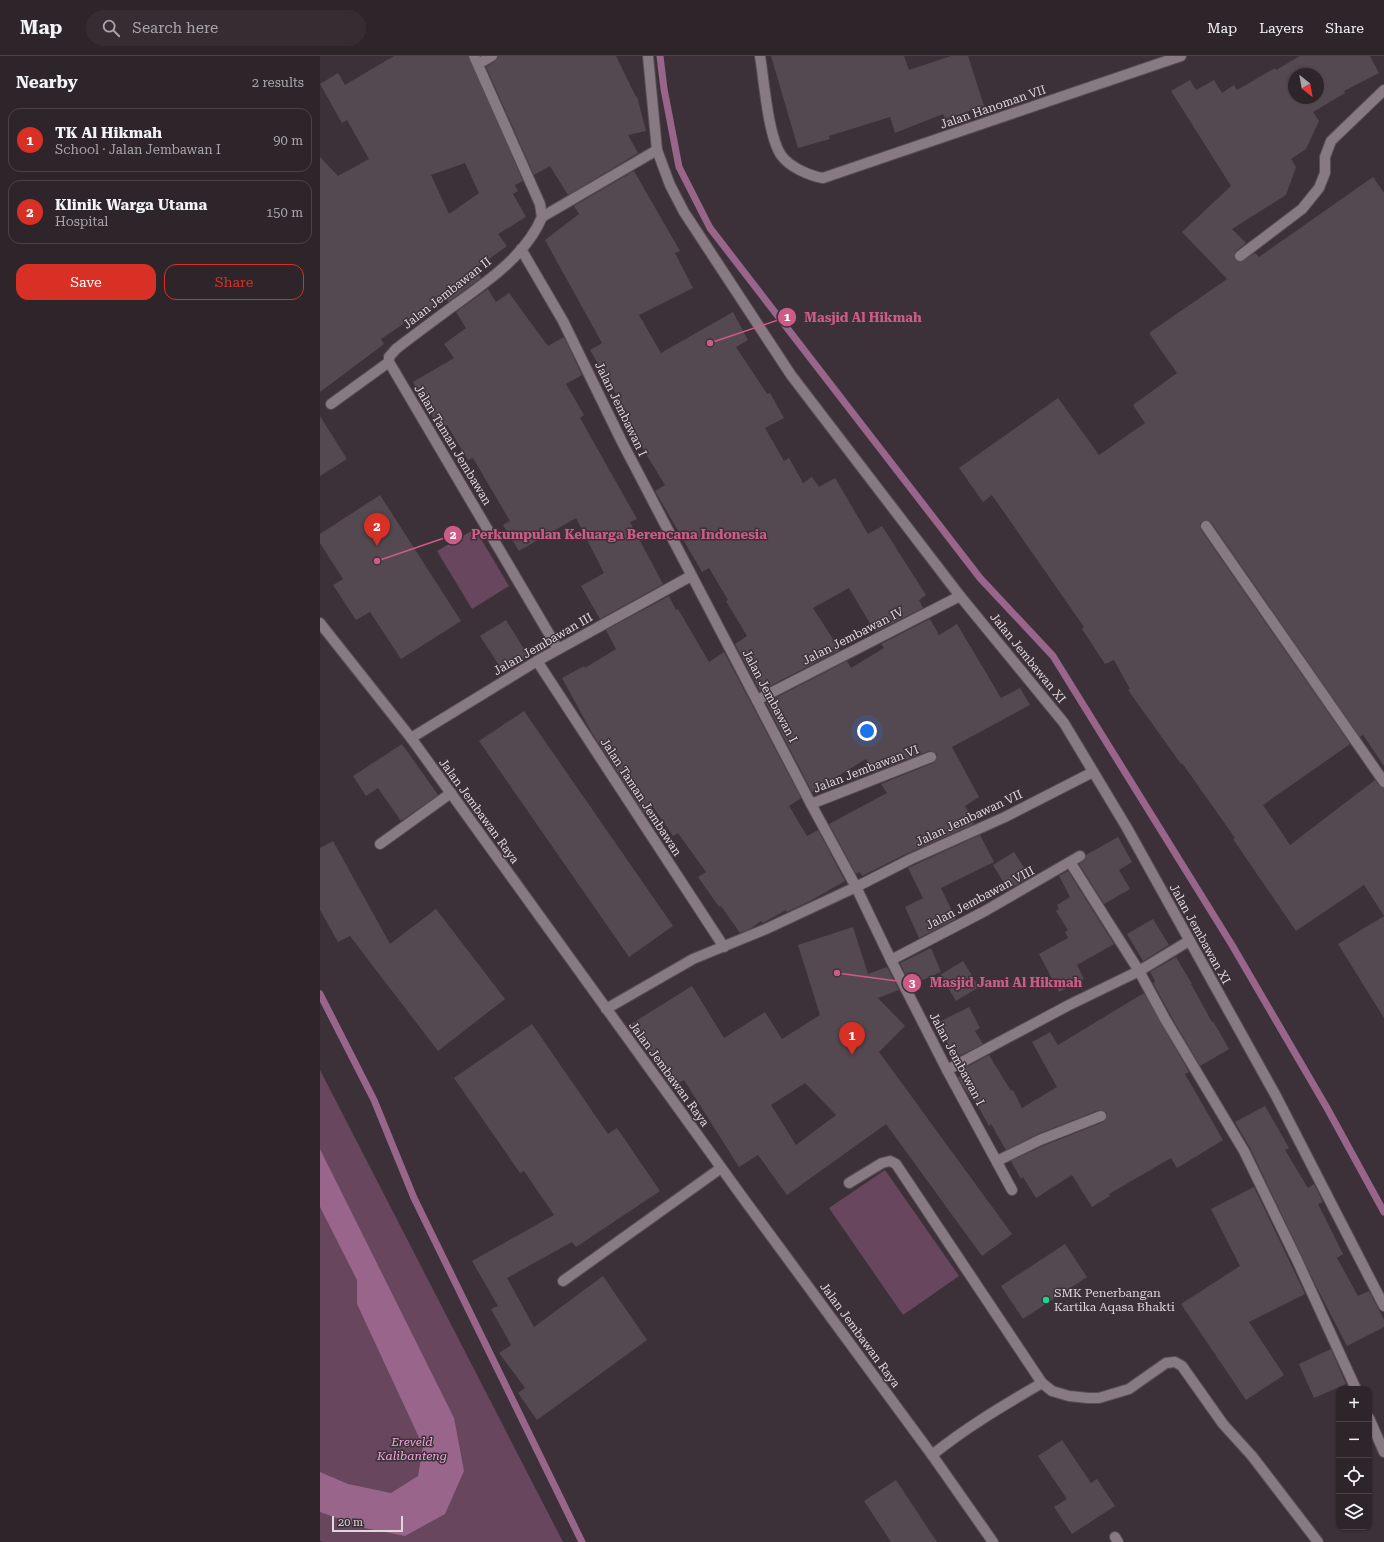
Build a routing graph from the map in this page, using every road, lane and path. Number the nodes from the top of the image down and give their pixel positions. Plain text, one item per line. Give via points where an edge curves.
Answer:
1 (492, 56) edge
2 (648, 56) edge
3 (760, 56) edge
4 (1180, 56) edge
5 (476, 60) edge
6 (1384, 90) edge
7 (657, 150) junction
8 (542, 217) junction
9 (521, 249) junction
10 (1240, 256) dead end
11 (389, 360) junction
12 (331, 404) dead end
13 (1206, 526) dead end
14 (692, 576) junction
15 (960, 596) junction
16 (320, 623) edge
17 (558, 649) junction
18 (537, 661) junction
19 (758, 700) junction
20 (411, 738) junction
21 (931, 757) dead end
22 (1093, 772) junction
23 (1384, 782) edge
24 (451, 793) junction
25 (811, 804) junction
26 (380, 844) dead end
27 (1080, 856) dead end
28 (1070, 862) junction
29 (856, 887) junction
30 (1189, 941) junction
31 (724, 947) junction
32 (891, 960) junction
33 (1139, 971) junction
34 (606, 1009) junction
35 (947, 1070) junction
36 (1101, 1116) dead end
37 (997, 1161) junction
38 (721, 1168) junction
39 (849, 1183) dead end
40 (1012, 1190) dead end
41 (563, 1281) dead end
42 (1384, 1306) edge
43 (1042, 1383) junction
44 (1355, 1386) edge
45 (1371, 1422) edge
46 (1384, 1452) edge
47 (932, 1455) junction
48 (993, 1542) edge
49 (1318, 1542) edge

1 - 5 street
2 - 7 street
3 - 4 street, Jalan Hanoman VII via 773,139 781,156 812,177 823,178
5 - 8 street via 540,204
6 - 10 street via 1332,141 1325,157 1325,173 1319,188 1302,209
7 - 8 street
7 - 15 street via 670,185 684,212 792,375
8 - 9 street
9 - 11 street, Jalan Jembawan II via 511,261 472,293 396,349
9 - 14 street, Jalan Jembawan I via 563,321
11 - 12 street, Jalan Jembawan II
11 - 17 street, Jalan Taman Jembawan
13 - 23 street
14 - 17 street, Jalan Jembawan III
14 - 19 street, Jalan Jembawan I
15 - 19 street, Jalan Jembawan IV
15 - 22 street, Jalan Jembawan XI via 1064,723
16 - 20 street, Jalan Jembawan Raya
17 - 18 street, Jalan Jembawan III
18 - 20 street, Jalan Jembawan III
18 - 31 street, Jalan Taman Jembawan
19 - 25 street, Jalan Jembawan I
20 - 24 street, Jalan Jembawan Raya
21 - 25 street, Jalan Jembawan VI
22 - 29 street, Jalan Jembawan VII via 1005,817
22 - 30 street, Jalan Jembawan XI
24 - 26 street
24 - 34 street, Jalan Jembawan Raya
25 - 29 street, Jalan Jembawan I
27 - 28 street, Jalan Jembawan VIII
28 - 32 street, Jalan Jembawan VIII via 985,911
28 - 33 street
29 - 31 street, Jalan Jembawan VII
29 - 32 street, Jalan Jembawan I
30 - 33 street
30 - 42 street, Jalan Jembawan XI via 1279,1103
31 - 34 street, Jalan Jembawan VII via 693,959
32 - 35 street, Jalan Jembawan I
33 - 35 street
33 - 44 street via 1244,1151
34 - 38 street, Jalan Jembawan Raya
35 - 37 street, Jalan Jembawan I
36 - 37 street via 1040,1140
37 - 40 street, Jalan Jembawan I
38 - 41 street
38 - 47 street, Jalan Jembawan Raya
39 - 43 street via 882,1163 890,1161 896,1164
43 - 47 street via 990,1414
43 - 49 street via 1052,1391 1069,1396 1100,1398 1129,1389 1166,1363 1179,1364 1223,1424 1252,1456
45 - 46 street
47 - 48 street, Jalan Jembawan Raya

